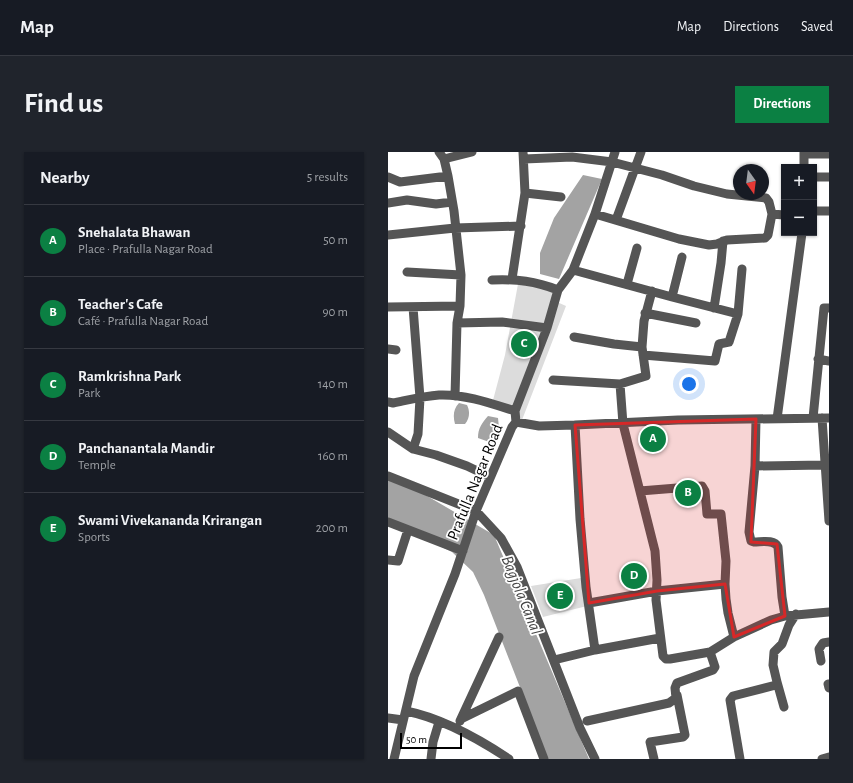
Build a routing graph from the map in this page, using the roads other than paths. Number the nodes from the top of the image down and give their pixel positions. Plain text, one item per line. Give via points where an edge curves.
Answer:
1 (472, 152) edge
2 (616, 152) edge
3 (641, 152) edge
4 (804, 153) edge
5 (573, 154) edge
6 (829, 154) edge
7 (442, 155) edge
8 (523, 155) edge
9 (612, 162) junction
10 (804, 164) edge
11 (635, 167) junction
12 (448, 176) junction
13 (388, 177) edge
14 (817, 177) edge
15 (829, 177) edge
16 (525, 193) junction
17 (560, 197) dead end
18 (452, 202) junction
19 (388, 203) edge
20 (817, 211) edge
21 (829, 211) edge
22 (595, 214) junction
23 (772, 214) junction
24 (781, 215) edge
25 (616, 220) junction
26 (521, 226) junction
27 (455, 228) junction
28 (388, 235) edge
29 (802, 236) edge
30 (723, 241) junction
31 (637, 248) dead end
32 (682, 257) dead end
33 (742, 269) dead end
34 (572, 270) junction
35 (407, 272) dead end
36 (461, 274) junction
37 (492, 280) dead end
38 (512, 280) junction
39 (627, 284) junction
40 (558, 290) junction
41 (652, 291) junction
42 (672, 297) junction
43 (460, 306) junction
44 (388, 307) edge
45 (413, 307) junction
46 (714, 308) junction
47 (829, 308) edge
48 (645, 313) junction
49 (738, 314) junction
50 (457, 322) junction
51 (696, 323) dead end
52 (547, 328) junction
53 (826, 328) edge
54 (574, 337) dead end
55 (643, 351) junction
56 (818, 360) junction
57 (829, 361) edge
58 (553, 380) dead end
59 (620, 384) junction
60 (455, 396) junction
61 (420, 398) junction
62 (388, 402) edge
63 (515, 411) junction
64 (821, 418) edge
65 (756, 419) junction
66 (777, 419) junction
67 (516, 422) junction
68 (623, 424) junction
69 (575, 426) junction
70 (388, 432) edge
71 (413, 449) junction
72 (824, 465) junction
73 (755, 466) junction
74 (388, 476) edge
75 (490, 477) junction
76 (640, 491) junction
77 (476, 511) junction
78 (829, 516) edge
79 (388, 522) edge
80 (408, 530) junction
81 (462, 551) junction
82 (388, 560) edge
83 (725, 584) junction
84 (657, 591) junction
85 (589, 603) junction
86 (829, 612) edge
87 (796, 614) junction
88 (785, 616) junction
89 (498, 637) dead end
90 (734, 637) junction
91 (660, 638) junction
92 (829, 642) edge
93 (595, 650) junction
94 (710, 652) junction
95 (554, 660) junction
96 (821, 661) dead end
97 (777, 682) junction
98 (676, 695) junction
99 (784, 707) dead end
100 (406, 711) junction
101 (388, 718) edge
102 (461, 719) junction
103 (403, 720) junction
104 (587, 721) dead end
105 (439, 722) junction
106 (456, 729) junction
107 (829, 757) edge
108 (394, 759) edge
109 (432, 759) edge
110 (509, 759) edge
111 (544, 759) edge
112 (595, 759) edge
113 (654, 759) edge
114 (740, 759) edge
115 (822, 759) edge

1 - 7 street
2 - 9 street
3 - 11 street
4 - 6 street
4 - 10 street
5 - 8 street
5 - 9 street
7 - 12 street
8 - 16 street
9 - 11 street
9 - 22 street
11 - 23 street via 726,194 766,198
11 - 25 street
12 - 13 street via 400,182
12 - 18 street
14 - 15 street
16 - 17 street
16 - 26 street
18 - 19 street via 436,204 407,200
18 - 27 street
20 - 21 street
22 - 25 street
22 - 34 street
23 - 24 street
23 - 30 street via 766,238
25 - 30 street via 679,239 713,245
26 - 27 street
26 - 38 street
27 - 28 street
27 - 36 street
29 - 66 street
30 - 46 street
31 - 39 street
32 - 42 street
33 - 49 street
34 - 39 street
34 - 40 street
35 - 36 street
36 - 43 street
37 - 38 street
38 - 40 street via 541,283
39 - 41 street
40 - 52 street
41 - 42 street
41 - 48 street
42 - 46 street
43 - 45 street
43 - 50 street
44 - 45 street
45 - 61 street
46 - 49 street
47 - 53 street via 824,308
48 - 51 street
48 - 55 street
49 - 55 street via 729,342 718,344 714,362
50 - 52 street via 516,323
50 - 60 street
52 - 63 street
53 - 56 street
54 - 55 street
55 - 59 street via 646,376
56 - 57 street
56 - 64 street
58 - 59 street
59 - 68 street
60 - 61 street
60 - 63 street
61 - 62 street
61 - 71 street via 418,434
63 - 67 street
64 - 66 street, Prafulla Nagar Road
64 - 72 street
65 - 66 street, Prafulla Nagar Road
65 - 68 street, Prafulla Nagar Road
65 - 73 street
67 - 69 street, Prafulla Nagar Road via 539,426
67 - 75 street, Prafulla Nagar Road
68 - 69 street, Prafulla Nagar Road
68 - 76 street
69 - 85 street via 580,519
70 - 71 street
71 - 75 street via 467,466
72 - 73 street
72 - 78 street
73 - 88 street via 749,532 754,542 777,544
74 - 77 street
75 - 77 street, Prafulla Nagar Road
76 - 83 street via 702,486 705,491 707,514 721,514 726,561
76 - 84 street via 655,551
77 - 81 street, Prafulla Nagar Road
77 - 95 street via 501,538 517,567
79 - 80 street
80 - 81 street
80 - 82 street via 398,560
81 - 100 street, Prafulla Nagar Road via 414,676
83 - 84 street
83 - 90 street
84 - 85 street
84 - 91 street
85 - 93 street
86 - 87 street
87 - 88 street
87 - 97 street via 782,644 774,652
88 - 90 street
89 - 102 street
90 - 94 street
91 - 93 street
91 - 94 street via 662,654 666,659
92 - 96 street via 823,643 819,648
93 - 95 street
94 - 98 street via 713,670 677,683
95 - 112 street
97 - 99 street
97 - 114 street via 774,687 733,696 730,700
98 - 104 street via 669,703
98 - 113 street via 685,735 650,742
100 - 103 street, Prafulla Nagar Road
100 - 105 street
101 - 103 street
102 - 106 street
102 - 111 street via 518,691
103 - 108 street, Prafulla Nagar Road
105 - 106 street
105 - 109 street via 433,742
106 - 110 street
107 - 115 street

